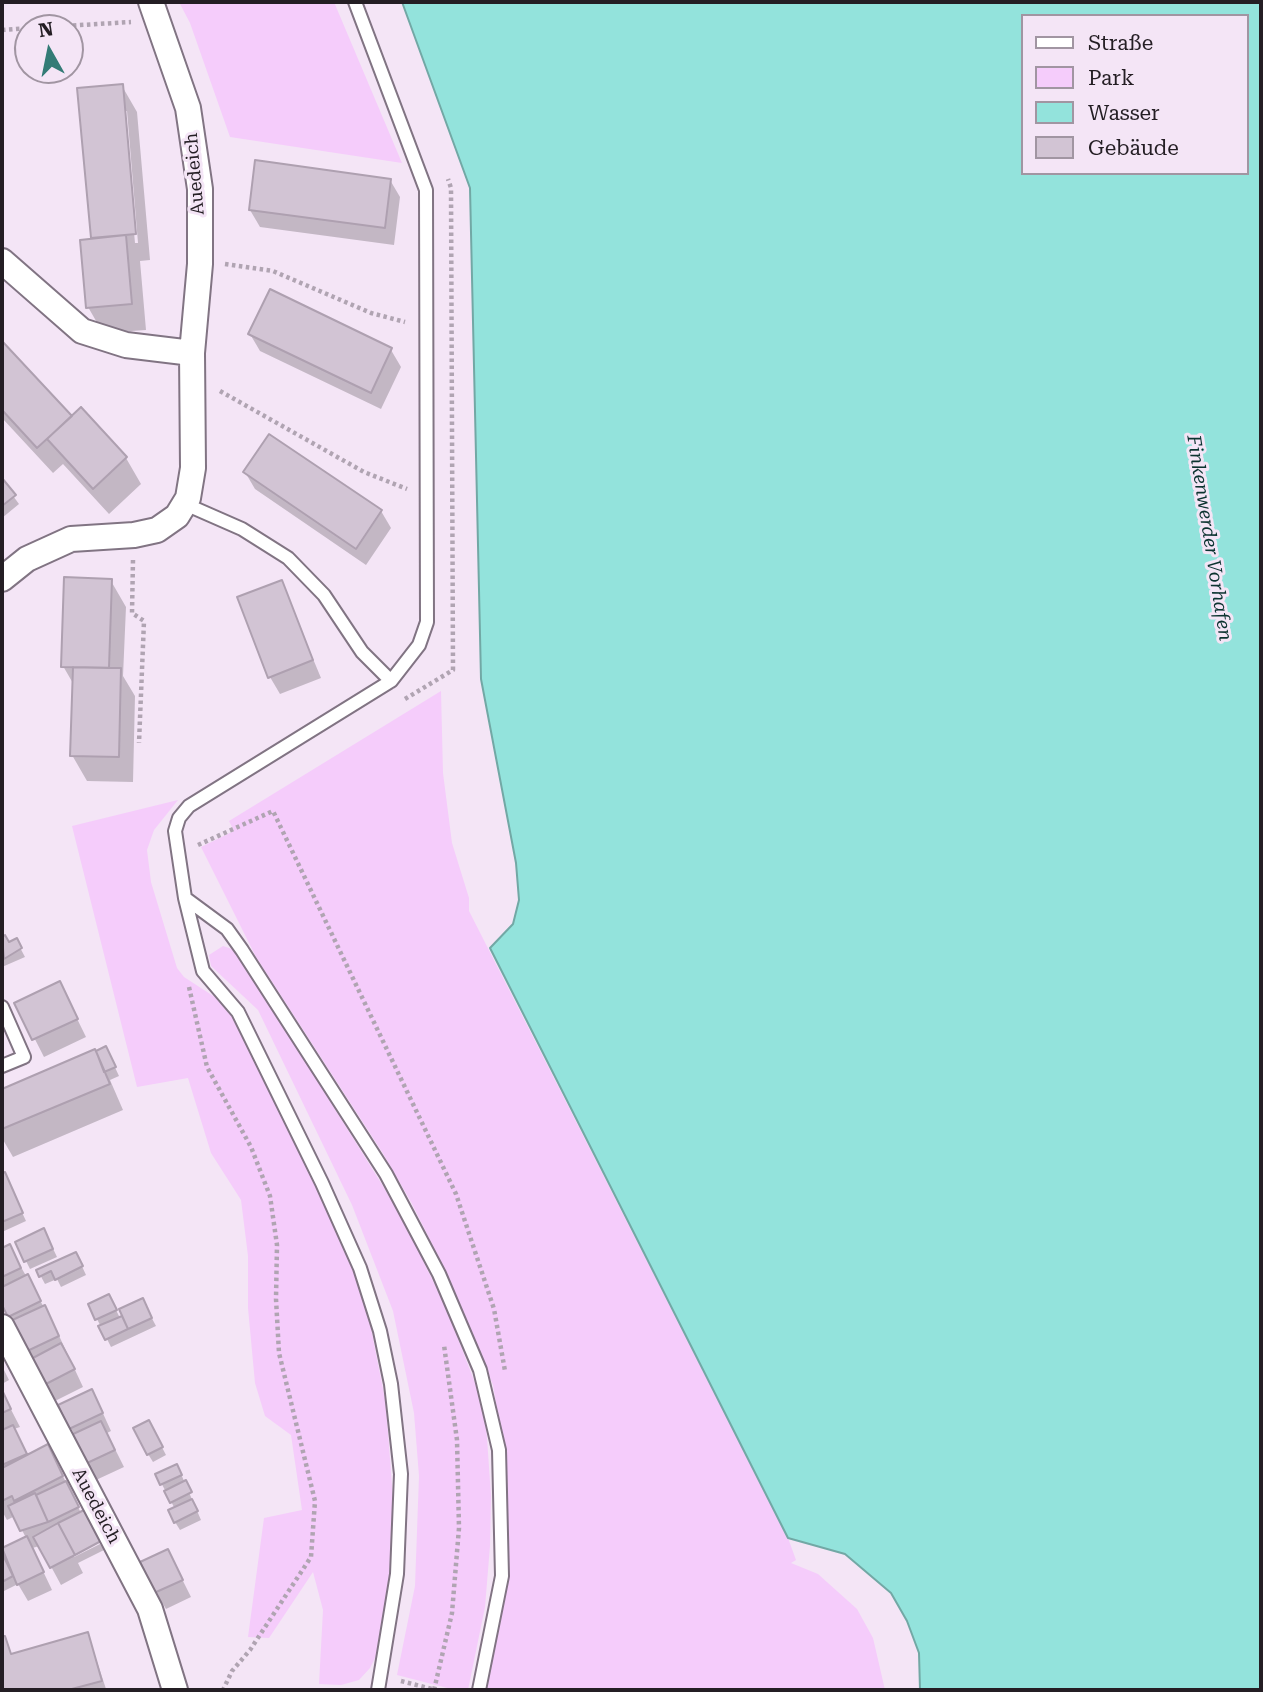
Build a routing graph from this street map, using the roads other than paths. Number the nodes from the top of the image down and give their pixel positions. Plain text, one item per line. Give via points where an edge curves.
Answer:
1 (355, 2) edge
2 (155, 11) edge
3 (2, 261) edge
4 (192, 353) junction
5 (185, 504) junction
6 (2, 579) edge
7 (391, 681) junction
8 (185, 898) junction
9 (2, 1007) edge
10 (2, 1066) edge
11 (2, 1326) edge
12 (175, 1690) edge
13 (378, 1690) edge
14 (479, 1690) edge

1 - 7 lane via 426,190 427,622 419,645
2 - 4 street, Auedeich via 179,77 200,189 200,264
3 - 4 street via 82,331 126,345
4 - 5 street, Auedeich via 193,468
5 - 6 street via 166,524 146,534 71,539 27,559
5 - 7 lane via 242,529 288,558 324,595 362,652
7 - 8 lane via 183,812 176,831
8 - 13 lane via 203,971 238,1012 360,1268 380,1331 401,1485 397,1574
8 - 14 lane via 211,915 234,939 386,1174 439,1274 480,1370 499,1450 502,1576
9 - 10 lane via 24,1057
11 - 12 street, Auedeich via 150,1609

